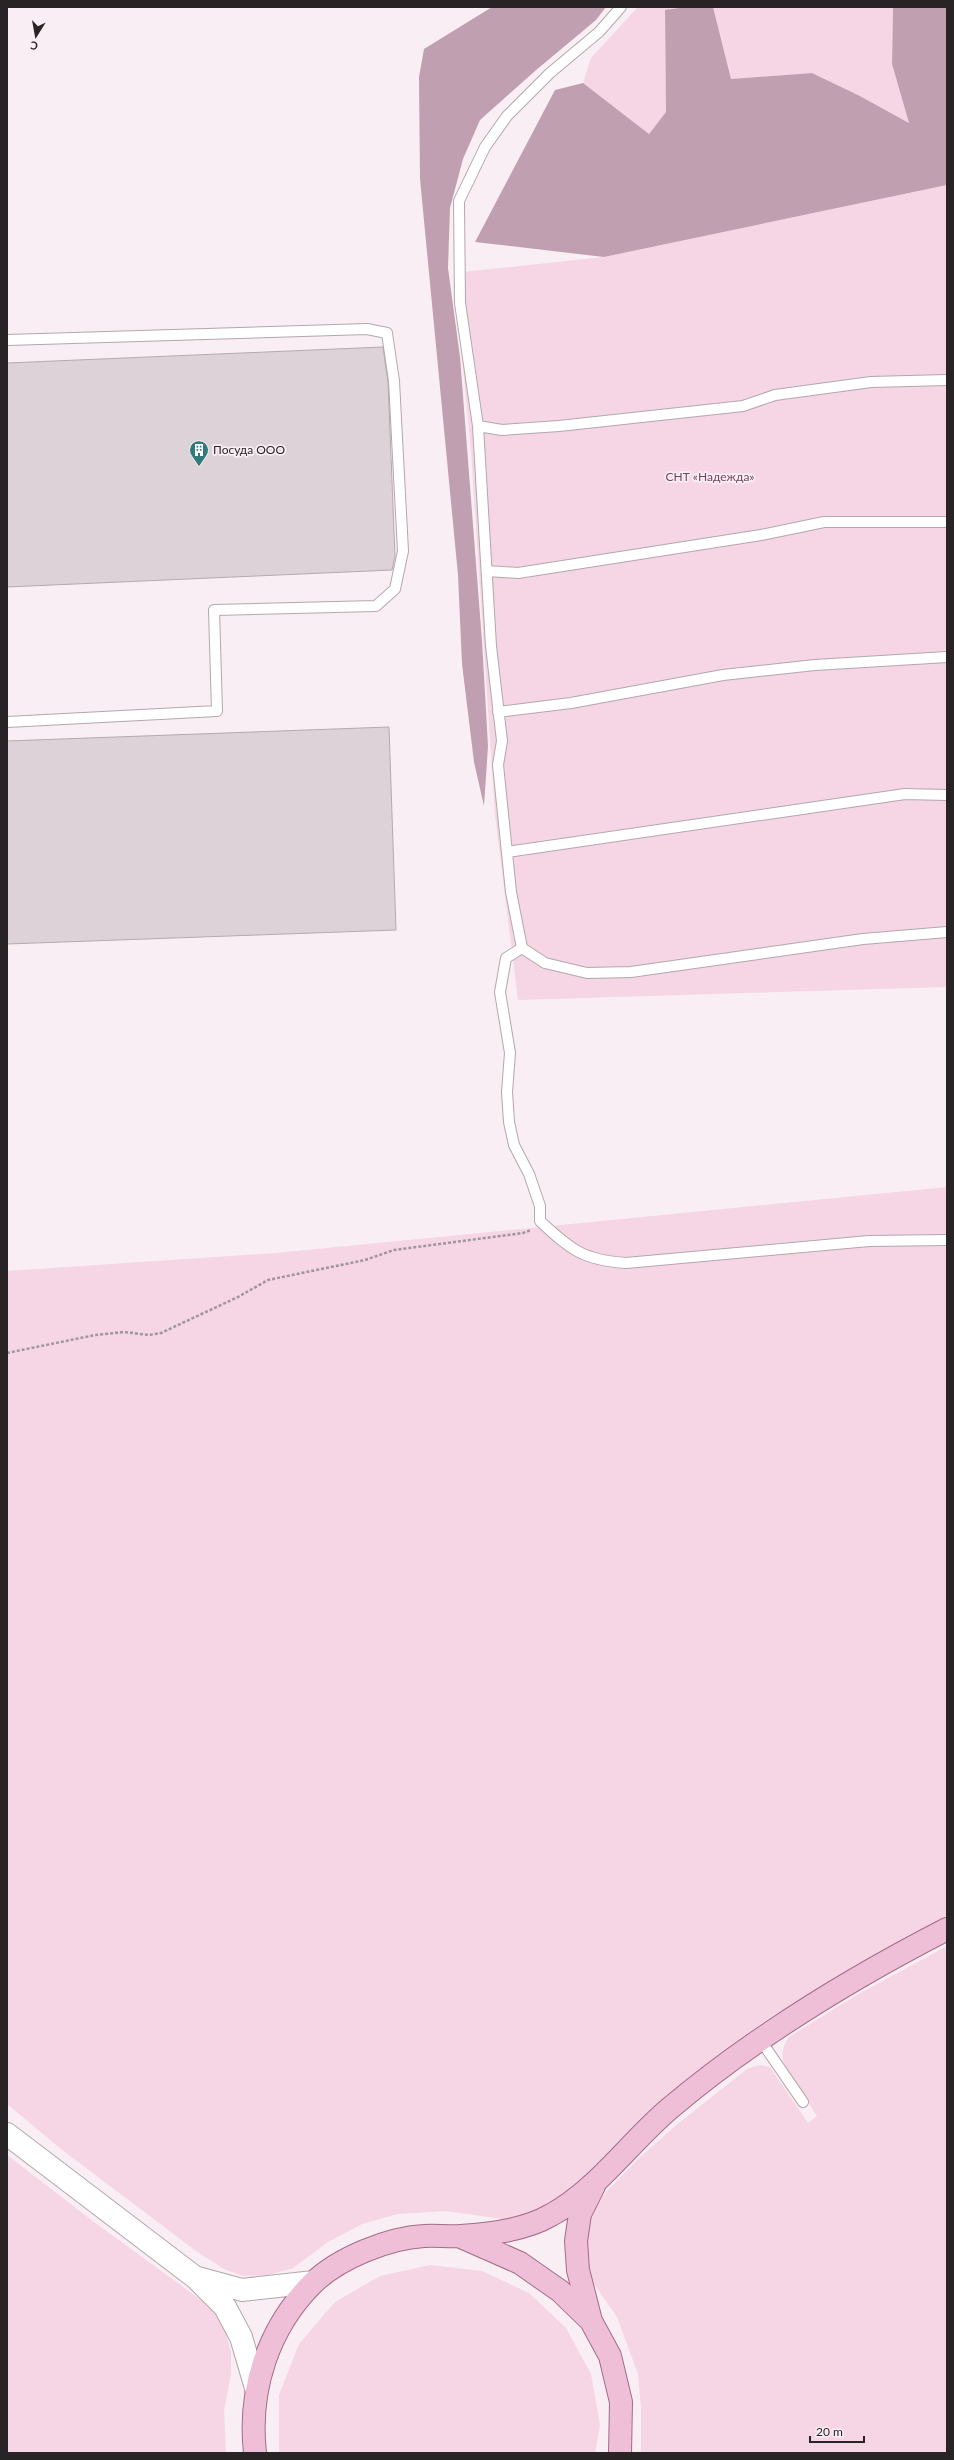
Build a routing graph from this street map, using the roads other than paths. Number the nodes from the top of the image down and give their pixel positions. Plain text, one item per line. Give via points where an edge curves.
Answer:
1 (621, 7) edge
2 (7, 340) edge
3 (947, 380) edge
4 (478, 426) junction
5 (947, 522) edge
6 (487, 571) junction
7 (947, 657) edge
8 (498, 712) junction
9 (7, 722) edge
10 (947, 795) edge
11 (508, 852) junction
12 (947, 932) edge
13 (522, 948) junction
14 (947, 1240) edge
15 (947, 1929) edge
16 (759, 2038) junction
17 (803, 2102) dead end
18 (7, 2134) edge
19 (598, 2178) junction
20 (460, 2237) junction
21 (196, 2278) junction
22 (314, 2282) junction
23 (591, 2321) junction
24 (256, 2388) junction
25 (622, 2451) edge
26 (255, 2453) edge

1 - 4 lane via 599,32 550,73 507,116 485,147 459,201 460,303
2 - 9 lane via 367,329 387,333 394,381 403,551 395,590 376,606 214,610 218,711
3 - 4 lane via 871,382 775,395 743,406 559,426 502,430
4 - 6 lane
5 - 6 lane via 824,522 761,535 518,573
6 - 8 lane
7 - 8 lane via 723,675 571,703
8 - 11 lane via 502,741 498,765
10 - 11 lane via 889,796
11 - 13 lane via 511,892
12 - 13 lane via 863,939 631,972 587,973 573,970 545,963
13 - 14 lane via 506,958 500,992 510,1053 507,1092 509,1122 514,1145 529,1174 540,1206 540,1221 561,1241 588,1258 626,1263 868,1241
15 - 16 main road via 847,1984
16 - 17 lane
16 - 19 main road via 667,2110
18 - 21 main road
19 - 20 main road via 553,2215 527,2226
19 - 23 main road via 580,2214 576,2241 578,2270
20 - 22 main road via 422,2236 377,2246 340,2263
20 - 23 main road via 520,2263 560,2291
21 - 22 main road via 242,2290
21 - 24 main road via 225,2307 241,2337
22 - 24 main road via 286,2315 269,2347
23 - 25 main road via 610,2356 619,2395
24 - 26 main road via 252,2432

